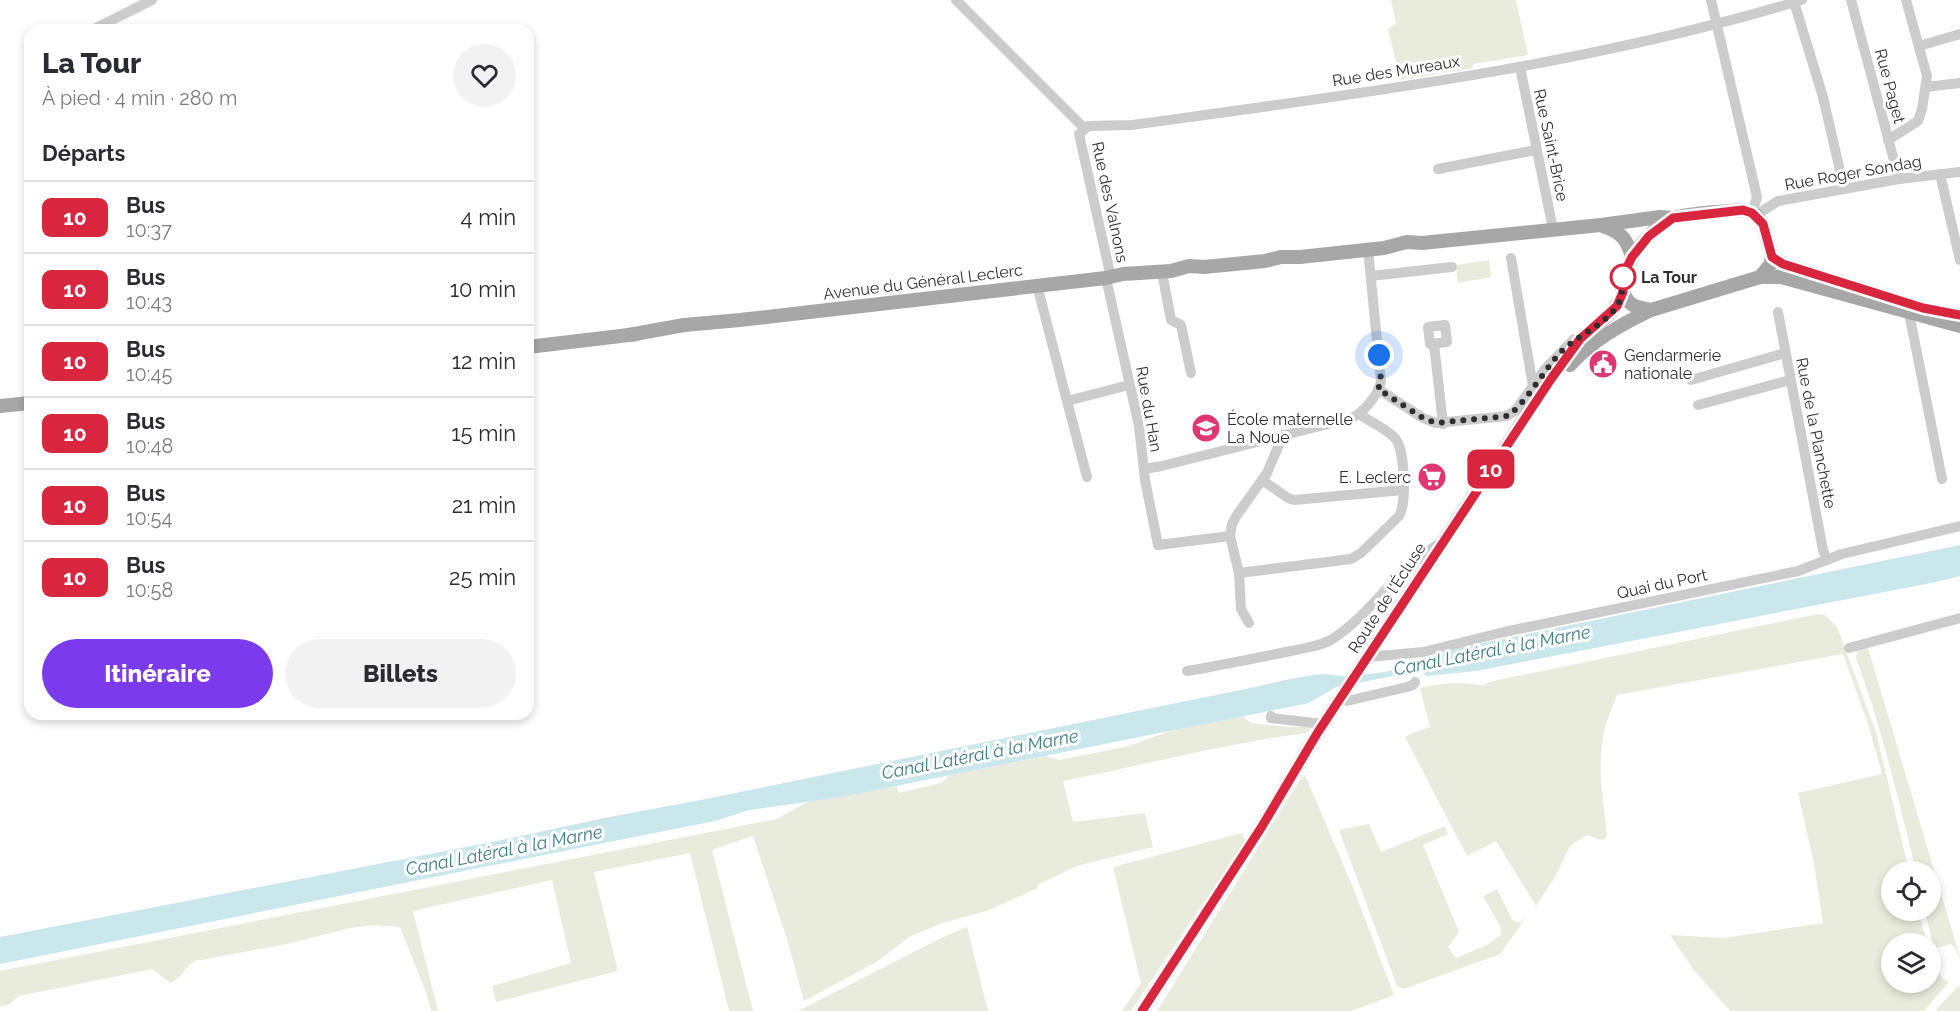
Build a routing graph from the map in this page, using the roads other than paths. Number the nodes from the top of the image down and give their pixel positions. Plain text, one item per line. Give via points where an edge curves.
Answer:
1 (152, 0) edge
2 (956, 0) edge
3 (1711, 0) edge
4 (1851, 0) edge
5 (1906, 0) edge
6 (1798, 1) edge
7 (104, 24) edge
8 (1718, 24) junction
9 (1960, 34) edge
10 (1919, 46) junction
11 (1520, 67) junction
12 (1960, 82) edge
13 (1926, 87) junction
14 (1082, 131) junction
15 (1888, 140) junction
16 (1536, 150) junction
17 (1438, 169) dead end
18 (1960, 172) edge
19 (1940, 174) junction
20 (1899, 179) junction
21 (1844, 188) junction
22 (1756, 194) junction
23 (1778, 201) junction
24 (1750, 213) junction
25 (1673, 218) junction
26 (1601, 225) junction
27 (1553, 229) junction
28 (1368, 249) junction
29 (1632, 257) junction
30 (1772, 257) junction
31 (1511, 258) dead end
32 (1960, 260) edge
33 (1452, 267) dead end
34 (1161, 272) junction
35 (1371, 276) junction
36 (1760, 277) junction
37 (1108, 278) junction
38 (1037, 285) junction
39 (1623, 292) junction
40 (1651, 310) junction
41 (1613, 312) junction
42 (1778, 312) dead end
43 (1909, 313) junction
44 (1960, 315) edge
45 (1619, 326) junction
46 (1960, 326) edge
47 (1434, 344) dead end
48 (534, 345) edge
49 (1785, 353) junction
50 (1191, 373) dead end
51 (1691, 380) dead end
52 (1790, 380) junction
53 (1130, 385) junction
54 (1538, 387) junction
55 (1378, 389) junction
56 (1067, 401) junction
57 (24, 404) edge
58 (1698, 405) dead end
59 (0, 406) edge
60 (1359, 414) junction
61 (1443, 424) junction
62 (1283, 435) junction
63 (1144, 469) junction
64 (1087, 477) dead end
65 (1942, 479) dead end
66 (1262, 480) junction
67 (1403, 490) junction
68 (1960, 526) edge
69 (1230, 536) junction
70 (1444, 542) junction
71 (1827, 560) junction
72 (1239, 573) junction
73 (1960, 618) edge
74 (1249, 623) dead end
75 (1849, 648) dead end
76 (1368, 657) junction
77 (1187, 671) dead end
78 (1415, 682) dead end
79 (1340, 698) junction
80 (1271, 716) dead end
81 (1323, 724) junction
82 (1142, 1011) edge

1 - 7 street
2 - 14 street
3 - 8 street
4 - 15 street, Rue Paget
5 - 10 street
6 - 8 street, Rue des Mureaux
6 - 21 street
8 - 11 street, Rue des Mureaux
8 - 22 street
9 - 10 street
10 - 13 street
11 - 14 street, Rue des Mureaux via 1132,125 1088,126
11 - 16 street, Rue Saint-Brice
12 - 13 street
13 - 15 street via 1918,121
14 - 37 street, Rue des Valnons
15 - 20 street, Rue Paget
16 - 17 street
16 - 27 street, Rue Saint-Brice
18 - 19 street, Rue Roger Sondag
19 - 20 street, Rue Roger Sondag
19 - 32 street
20 - 21 street, Rue Roger Sondag
21 - 23 street, Rue Roger Sondag
22 - 23 street via 1768,201
22 - 24 street
23 - 24 street, Rue Roger Sondag
24 - 25 main road, Avenue du Général Leclerc
24 - 30 main road via 1763,224
25 - 26 main road, Avenue du Général Leclerc
25 - 29 main road via 1649,236
26 - 27 main road, Avenue du Général Leclerc
26 - 29 main road via 1626,239
27 - 28 main road, Avenue du Général Leclerc
28 - 34 main road, Avenue du Général Leclerc
28 - 35 street
29 - 39 main road, Route de l'Écluse via 1623,275
30 - 36 main road
30 - 44 main road via 1783,264 1923,308
31 - 54 street
33 - 35 street
34 - 37 main road, Avenue du Général Leclerc
34 - 50 street via 1171,320 1181,325
35 - 55 street via 1381,378
36 - 40 main road, Route de l'Écluse
36 - 43 main road via 1781,277
37 - 38 main road, Avenue du Général Leclerc
37 - 53 street, Rue du Han
38 - 48 main road, Avenue du Général Leclerc
38 - 56 street
39 - 40 main road via 1632,304
39 - 41 main road, Route de l'Écluse
40 - 45 main road, Route de l'Écluse
41 - 45 main road
41 - 54 main road, Route de l'Écluse via 1590,330
42 - 49 street, Rue de la Planchette
43 - 46 main road
43 - 65 street
45 - 54 main road, Route de l'Écluse
47 - 61 street
49 - 51 street
49 - 52 street, Rue de la Planchette
52 - 58 street
52 - 71 street, Rue de la Planchette
53 - 56 street
53 - 63 street, Rue du Han
54 - 61 street via 1512,414
54 - 70 main road, Route de l'Écluse
55 - 60 street
55 - 61 street via 1430,422
56 - 64 street
57 - 59 main road
60 - 62 street
60 - 67 street via 1396,439 1403,466
62 - 63 street
62 - 66 street
63 - 69 street, Rue du Han via 1158,545
66 - 67 street via 1294,500
66 - 69 street via 1237,515
67 - 72 street via 1399,516 1356,556 1344,561
68 - 71 street, Quai du Port
69 - 72 street
70 - 76 main road, Route de l'Écluse
70 - 77 street via 1415,559 1332,640
71 - 76 street, Quai du Port via 1798,571 1423,652
72 - 74 street via 1241,609
73 - 75 street
76 - 79 main road, Route de l'Écluse
78 - 79 street via 1347,701
79 - 81 main road, Route de l'Écluse
80 - 81 street via 1289,722
81 - 82 main road, Route de l'Écluse via 1261,828

